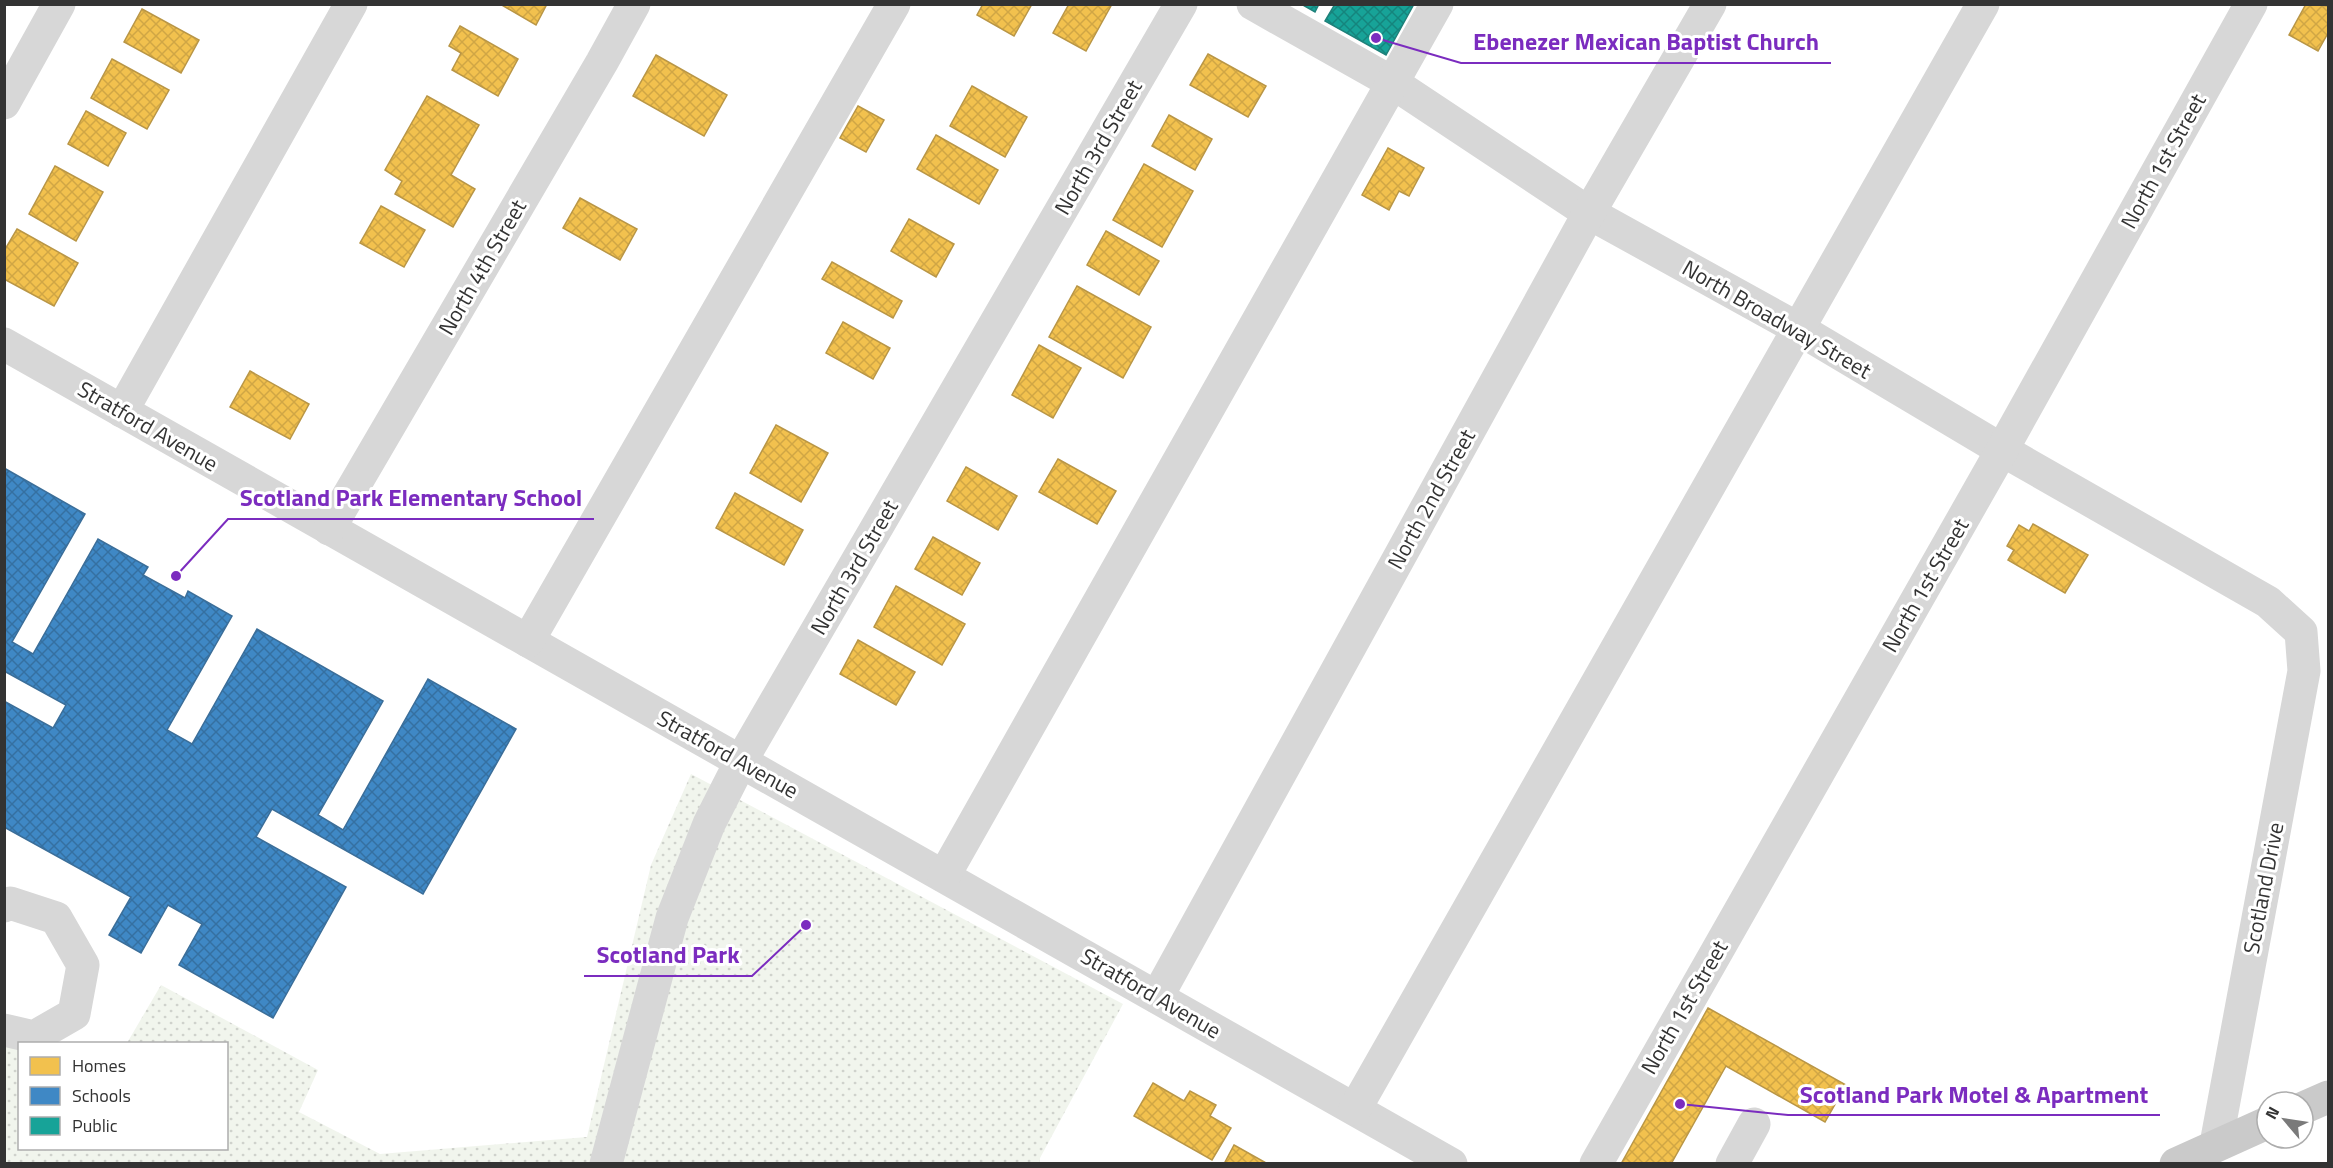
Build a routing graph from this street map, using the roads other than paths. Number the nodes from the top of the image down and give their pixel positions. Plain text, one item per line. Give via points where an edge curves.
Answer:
1 (59, 4) edge
2 (351, 4) edge
3 (634, 4) edge
4 (894, 4) edge
5 (1181, 4) edge
6 (1253, 4) edge
7 (1437, 4) edge
8 (1710, 4) edge
9 (1983, 4) edge
10 (2251, 4) edge
11 (1393, 83) junction
12 (4, 103) edge
13 (1589, 213) junction
14 (1797, 328) junction
15 (4, 344) edge
16 (122, 411) junction
17 (2002, 450) junction
18 (328, 529) junction
19 (2301, 632) joint
20 (528, 641) junction
21 (741, 761) junction
22 (944, 876) junction
23 (4, 906) edge
24 (1157, 997) junction
25 (4, 1030) edge
26 (1355, 1109) junction
27 (1754, 1124) dead end
28 (2255, 1128) edge
29 (2216, 1144) junction
30 (605, 1163) edge
31 (1451, 1164) edge
32 (1596, 1164) edge
33 (1732, 1164) edge
34 (2176, 1164) edge

1 - 12 street
2 - 16 street
3 - 18 street, North 4th Street
4 - 20 street
5 - 21 street, North 3rd Street
6 - 11 street, North Broadway Street
7 - 11 street
8 - 13 street, North 2nd Street
9 - 14 street
10 - 17 street, North 1st Street
11 - 13 street, North Broadway Street
11 - 22 street
13 - 14 street, North Broadway Street
13 - 24 street, North 2nd Street
14 - 17 street, North Broadway Street
14 - 26 street
15 - 16 street, Stratford Avenue
16 - 18 street, Stratford Avenue
17 - 19 street, North Broadway Street via 2268,602
17 - 32 street, North 1st Street
18 - 20 street, Stratford Avenue
19 - 29 street, Scotland Drive via 2304,671
20 - 21 street, Stratford Avenue
21 - 22 street, Stratford Avenue
21 - 30 street, North 3rd Street via 709,824 672,918
22 - 24 street, Stratford Avenue
23 - 25 street via 10,903 56,918 83,965 74,1014 34,1037
24 - 26 street, Stratford Avenue
26 - 31 street, Stratford Avenue
27 - 33 street
28 - 29 main road
29 - 34 main road

